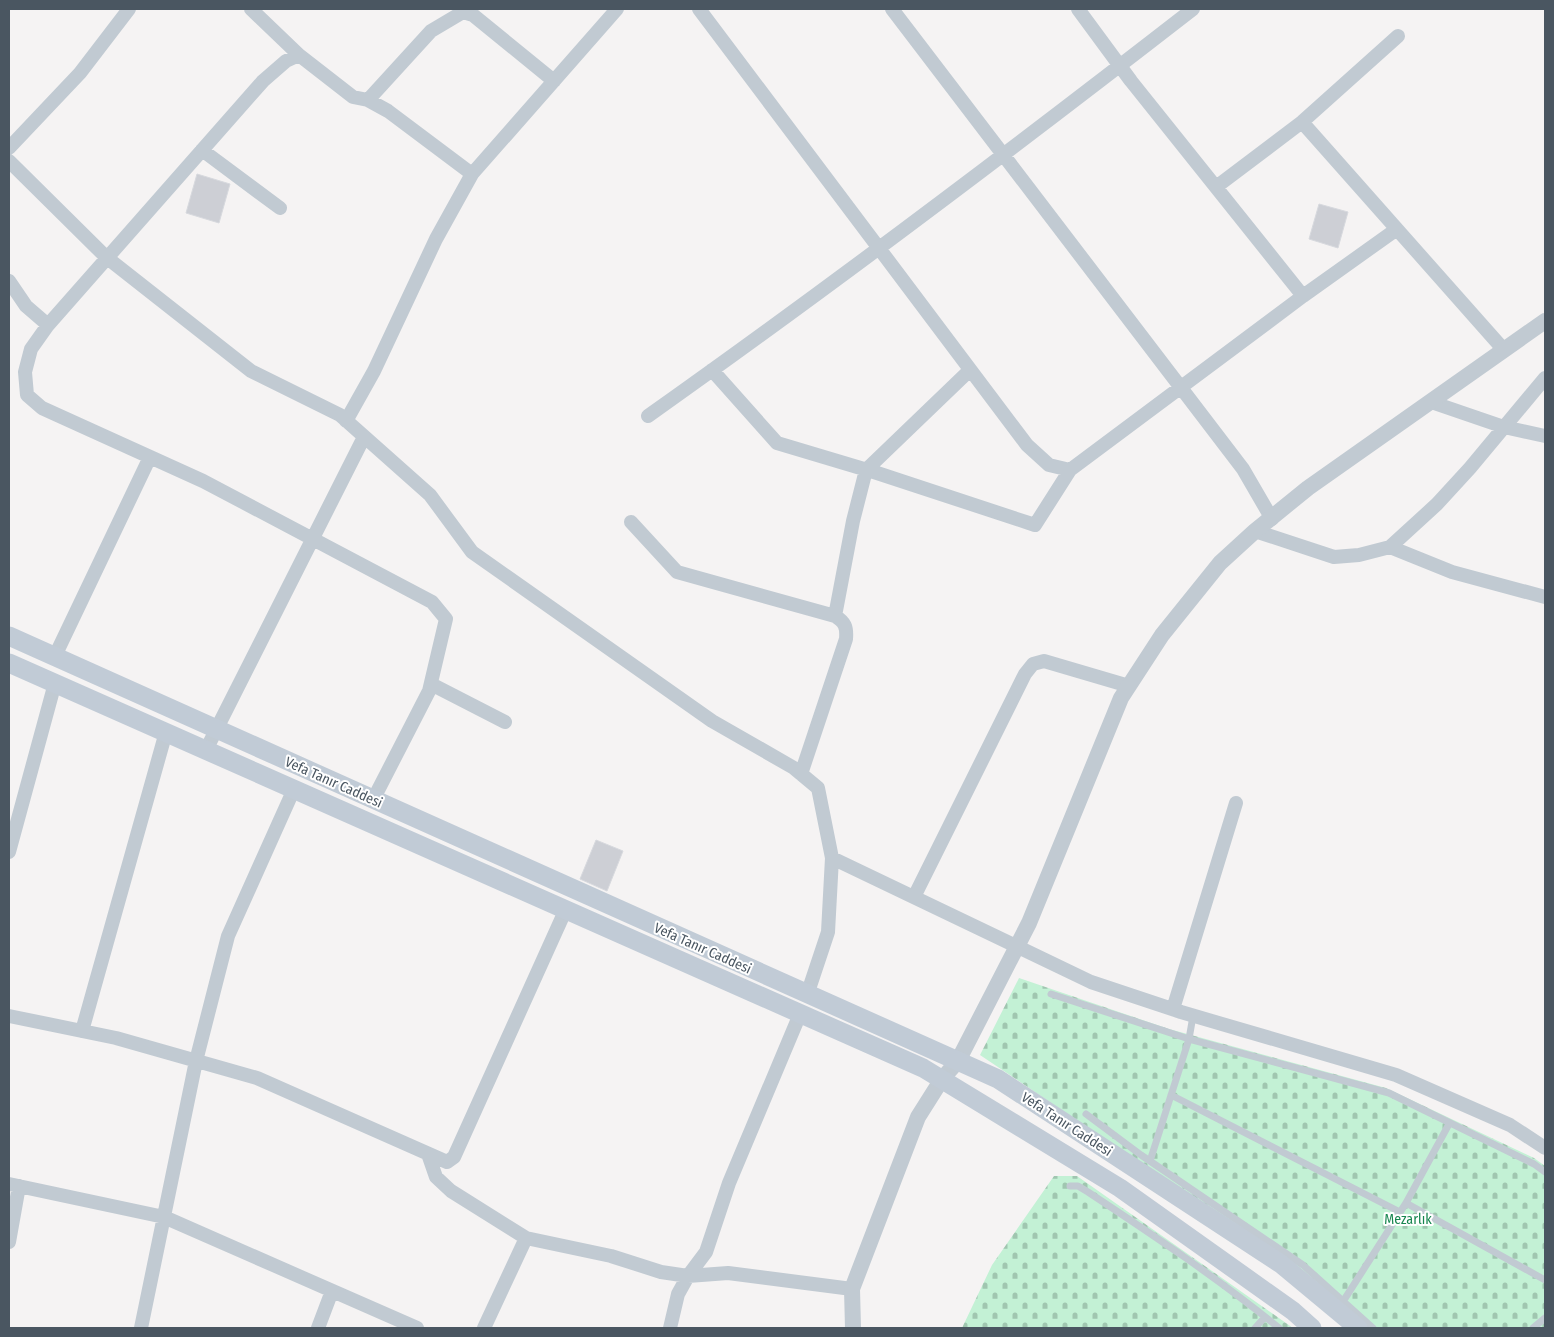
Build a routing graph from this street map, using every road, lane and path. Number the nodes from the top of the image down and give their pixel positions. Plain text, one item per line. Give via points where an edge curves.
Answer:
1 (129, 9) edge
2 (251, 9) edge
3 (617, 9) edge
4 (699, 9) edge
5 (892, 9) edge
6 (1078, 9) edge
7 (1193, 9) edge
8 (1398, 36) dead end
9 (300, 55) junction
10 (1120, 66) junction
11 (554, 80) junction
12 (368, 100) junction
13 (1302, 122) junction
14 (9, 148) edge
15 (202, 150) junction
16 (1004, 155) junction
17 (9, 161) edge
18 (472, 174) junction
19 (1216, 187) junction
20 (280, 208) dead end
21 (1397, 230) junction
22 (878, 249) junction
23 (106, 258) junction
24 (9, 281) edge
25 (1303, 296) junction
26 (1545, 321) edge
27 (48, 325) junction
28 (1504, 350) junction
29 (712, 370) junction
30 (970, 370) junction
31 (1545, 378) edge
32 (1181, 387) junction
33 (1431, 402) junction
34 (648, 416) dead end
35 (346, 421) junction
36 (1504, 427) junction
37 (1545, 436) edge
38 (364, 437) junction
39 (150, 457) junction
40 (866, 470) junction
41 (1070, 470) junction
42 (1272, 519) junction
43 (631, 522) dead end
44 (1255, 531) junction
45 (312, 537) junction
46 (1390, 547) junction
47 (1545, 597) edge
48 (835, 616) junction
49 (9, 636) edge
50 (56, 656) junction
51 (9, 663) edge
52 (55, 683) junction
53 (431, 684) junction
54 (1129, 686) junction
55 (505, 722) dead end
56 (216, 728) junction
57 (166, 732) junction
58 (206, 750) junction
59 (802, 774) junction
60 (294, 789) junction
61 (373, 800) junction
62 (1236, 802) dead end
63 (9, 852) edge
64 (832, 858) junction
65 (914, 897) junction
66 (566, 910) junction
67 (1017, 945) junction
68 (1051, 994) dead end
69 (807, 995) junction
70 (1173, 1010) junction
71 (800, 1014) junction
72 (9, 1016) edge
73 (1193, 1016) junction
74 (82, 1031) junction
75 (1189, 1039) junction
76 (196, 1061) junction
77 (958, 1061) junction
78 (942, 1080) junction
79 (1171, 1095) junction
80 (1086, 1114) dead end
81 (1449, 1124) junction
82 (1545, 1148) edge
83 (428, 1154) junction
84 (1150, 1161) junction
85 (1545, 1172) edge
86 (14, 1185) edge
87 (1070, 1186) dead end
88 (1406, 1203) junction
89 (1400, 1212) junction
90 (164, 1217) junction
91 (526, 1238) junction
92 (9, 1242) edge
93 (688, 1276) junction
94 (1545, 1280) edge
95 (852, 1289) junction
96 (332, 1291) junction
97 (1344, 1300) junction
98 (1265, 1317) junction
99 (1545, 1318) edge
100 (141, 1328) edge
101 (318, 1328) edge
102 (417, 1328) edge
103 (484, 1328) edge
104 (670, 1328) edge
105 (853, 1328) edge
106 (1255, 1328) edge
107 (1279, 1328) edge
108 (1312, 1328) edge
109 (1358, 1328) edge
110 (1373, 1328) edge
111 (1533, 1328) edge

1 - 14 street via 80,73
2 - 9 street
3 - 11 street
4 - 22 street
5 - 16 street
6 - 10 street
7 - 10 street
8 - 13 street
9 - 12 street via 353,96
9 - 15 street via 286,61 263,80
10 - 16 street
10 - 19 street
11 - 12 street via 473,15 463,12 430,32
11 - 18 street
12 - 18 street via 388,111
13 - 19 street
13 - 21 street
15 - 20 street
15 - 23 street
16 - 22 street
16 - 32 street
17 - 23 street
18 - 35 street via 436,239 374,371
19 - 25 street
21 - 25 street
21 - 28 street
22 - 29 street
22 - 30 street
23 - 27 street
23 - 35 street via 251,371 340,415
24 - 27 street via 26,306
25 - 32 street
26 - 28 street
27 - 39 street via 31,349 26,372 26,396 42,408
28 - 33 street
29 - 34 street
29 - 40 street via 777,443
30 - 40 street
30 - 41 street via 1027,445 1049,465
31 - 36 street
32 - 41 street
32 - 42 street via 1243,469
33 - 36 street
33 - 42 street via 1308,488
35 - 38 street
36 - 37 street
36 - 46 street via 1438,504
38 - 45 street
38 - 59 street via 430,495 472,552 712,721
39 - 45 street
39 - 50 street
40 - 41 street via 1035,525
40 - 48 street
42 - 44 street
43 - 48 street via 677,572
44 - 46 street via 1334,557 1360,555
44 - 54 street via 1220,563 1162,635
45 - 53 street via 432,602 440,610 446,618
45 - 56 street
46 - 47 street via 1452,572
48 - 59 street via 847,628 846,639
49 - 50 main road, Vefa Tanır Caddesi
50 - 56 main road, Vefa Tanır Caddesi
51 - 52 main road, Vefa Tanır Caddesi
52 - 57 main road, Vefa Tanır Caddesi
52 - 63 street
53 - 55 street
53 - 61 street
54 - 65 street via 1044,661 1033,664 1025,674
54 - 67 street via 1121,698 1029,923
56 - 58 street
56 - 61 main road, Vefa Tanır Caddesi
57 - 58 main road, Vefa Tanır Caddesi
57 - 74 street
58 - 60 main road, Vefa Tanır Caddesi
59 - 64 street via 818,788
60 - 66 main road, Vefa Tanır Caddesi
60 - 76 street via 228,936
61 - 69 main road, Vefa Tanır Caddesi
62 - 70 street
64 - 65 street
64 - 69 street via 828,932
65 - 67 street
66 - 71 main road, Vefa Tanır Caddesi
66 - 83 street via 454,1156 447,1162
67 - 70 street via 1091,982
67 - 77 street
68 - 75 lane
69 - 77 main road, Vefa Tanır Caddesi
70 - 73 street
71 - 78 main road, Vefa Tanır Caddesi via 923,1068
71 - 93 street via 729,1183 706,1252
72 - 74 street
73 - 75 lane
73 - 82 street via 1396,1075 1510,1125
74 - 76 street
75 - 79 lane
75 - 81 lane via 1389,1093
76 - 83 street via 257,1078
76 - 90 street
77 - 78 street
77 - 109 main road, Vefa Tanır Caddesi via 998,1079 1281,1264
78 - 95 street via 918,1117
78 - 108 main road, Vefa Tanır Caddesi via 1120,1188 1293,1311
79 - 84 lane
79 - 89 lane
80 - 84 lane
81 - 85 lane
81 - 88 lane
83 - 91 street via 436,1177 451,1191
84 - 97 lane via 1303,1265
86 - 90 street
86 - 92 street
87 - 98 lane via 1078,1186 1104,1202
88 - 89 lane
88 - 94 lane
89 - 97 lane
90 - 96 street
90 - 100 street
91 - 93 street
91 - 103 street
93 - 95 street via 728,1273
93 - 104 street via 678,1294
95 - 105 street
96 - 101 street
96 - 102 street
97 - 110 lane
98 - 106 lane
98 - 107 lane
99 - 111 lane

